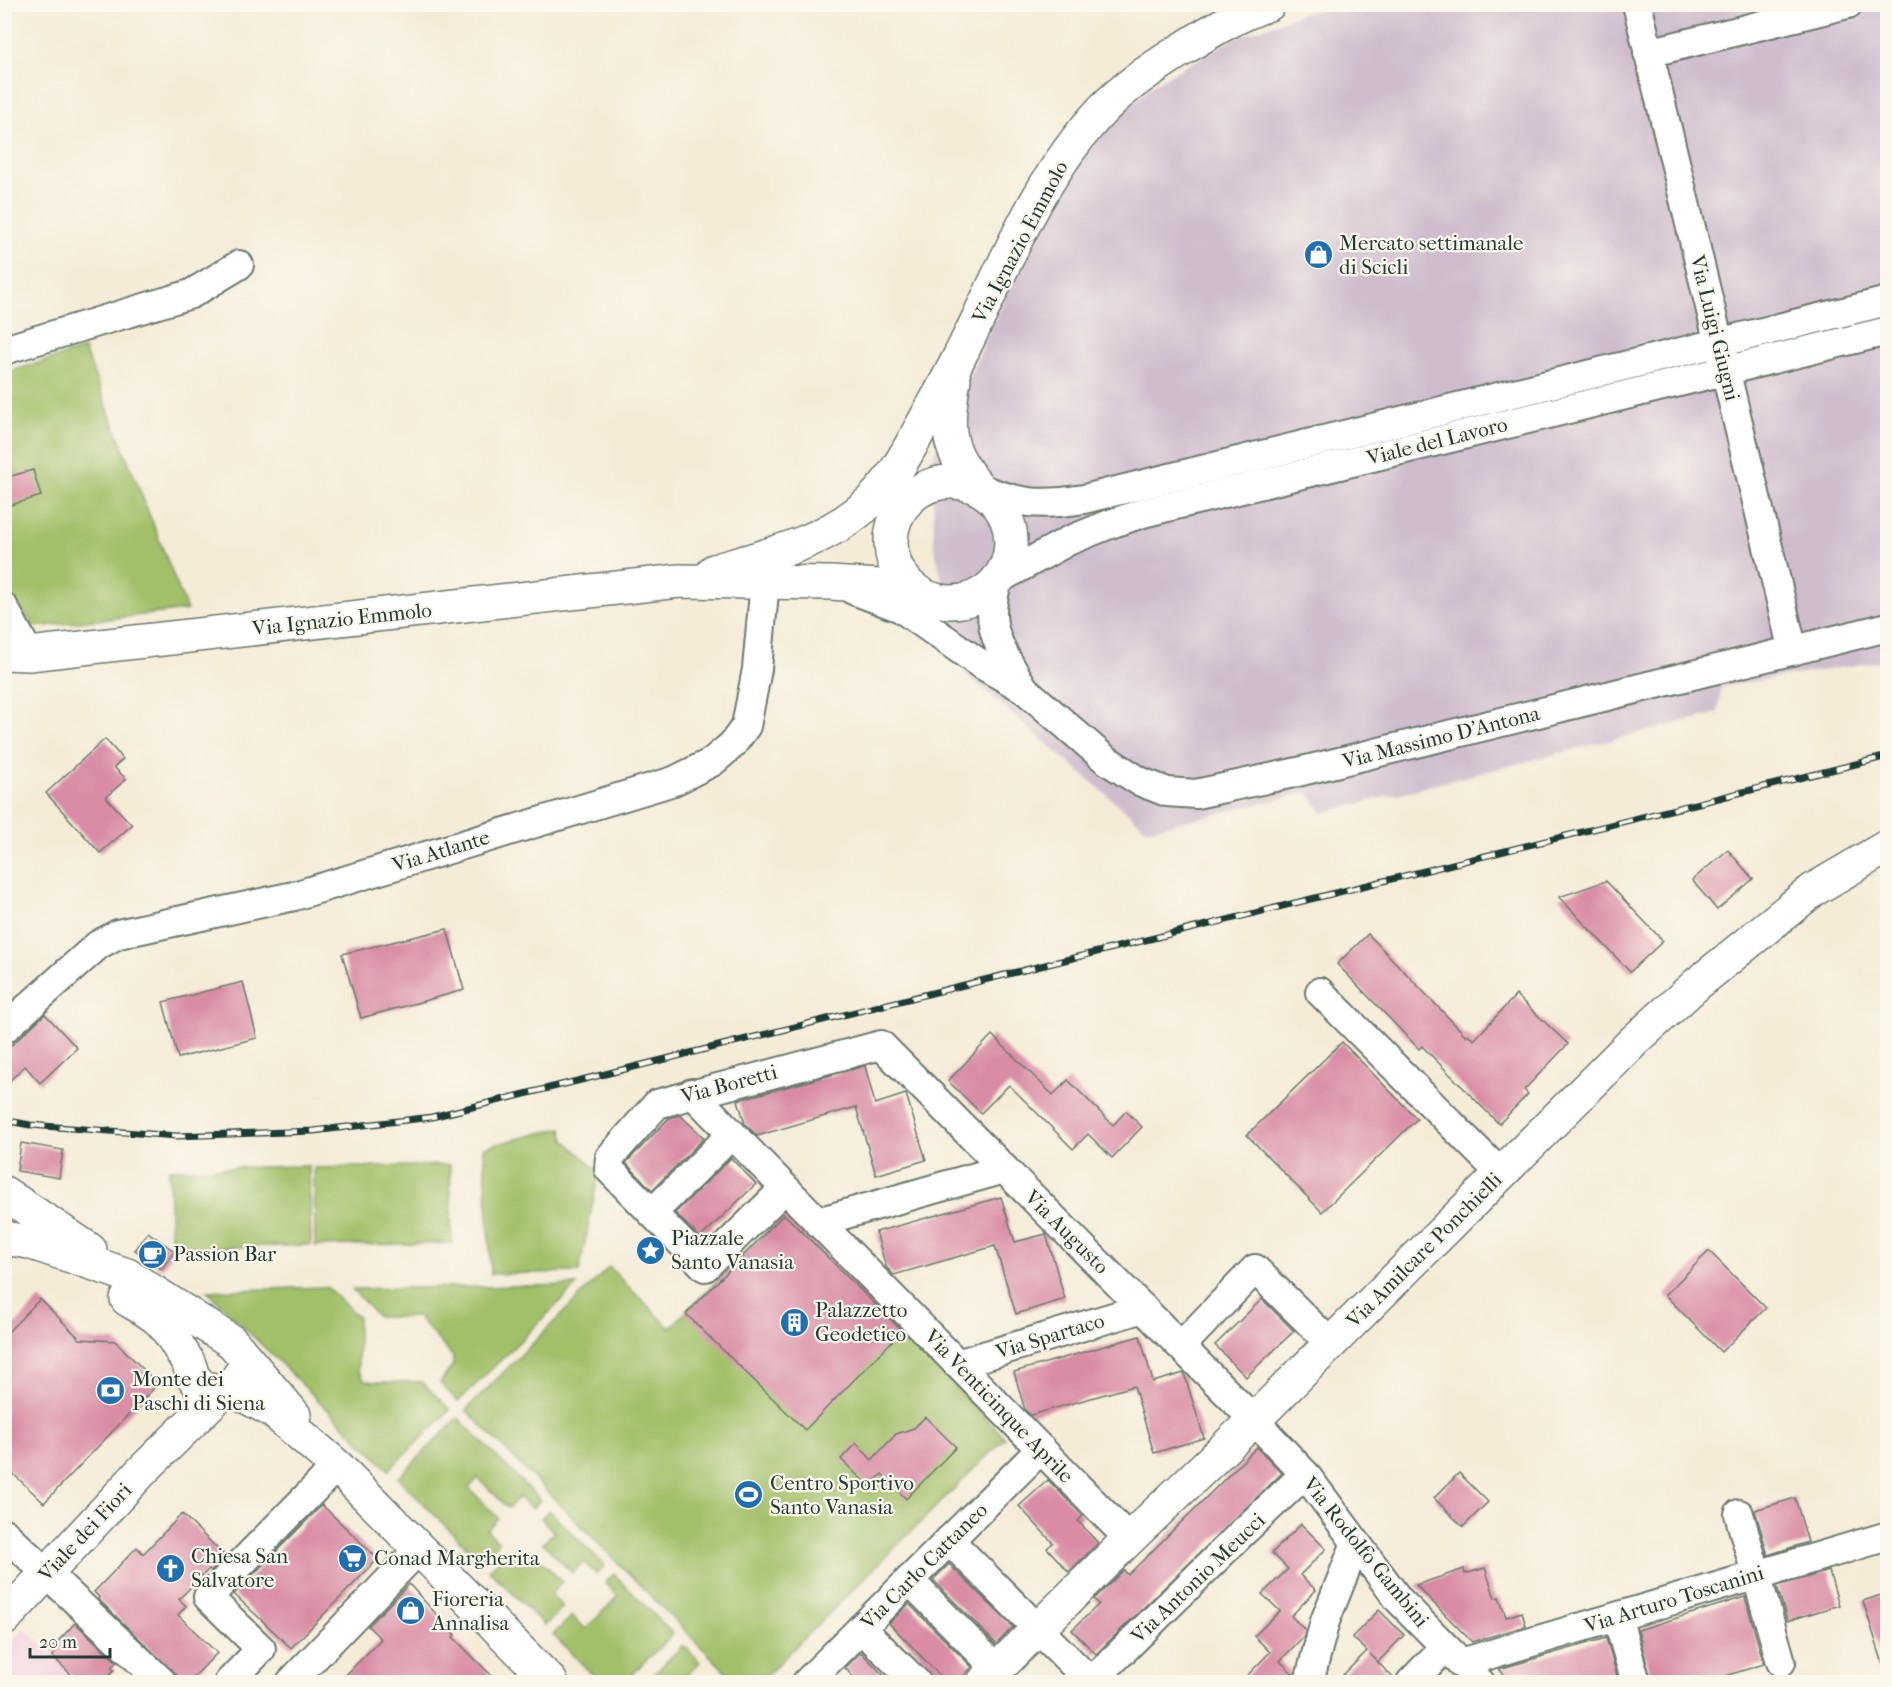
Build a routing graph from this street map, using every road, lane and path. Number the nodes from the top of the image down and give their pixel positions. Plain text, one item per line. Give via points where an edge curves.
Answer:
1 (1637, 4) edge
2 (1848, 4) edge
3 (1249, 7) edge
4 (1648, 53) junction
5 (239, 265) dead end
6 (1887, 301) edge
7 (1887, 332) edge
8 (1718, 342) junction
9 (4, 350) edge
10 (957, 366) junction
11 (1725, 370) junction
12 (978, 488) junction
13 (895, 504) junction
14 (997, 580) junction
15 (679, 581) junction
16 (765, 581) junction
17 (830, 583) junction
18 (912, 588) junction
19 (4, 608) edge
20 (1887, 627) edge
21 (938, 632) junction
22 (1793, 651) junction
23 (17, 653) edge
24 (1023, 688) junction
25 (1887, 846) edge
26 (1320, 992) dead end
27 (4, 1029) edge
28 (881, 1045) joint
29 (692, 1094) junction
30 (732, 1134) junction
31 (1004, 1169) junction
32 (1501, 1174) junction
33 (785, 1188) junction
34 (4, 1192) edge
35 (657, 1208) junction
36 (818, 1222) junction
37 (4, 1238) edge
38 (4, 1246) edge
39 (127, 1275) junction
40 (1143, 1308) junction
41 (1330, 1343) junction
42 (231, 1344) junction
43 (1181, 1346) junction
44 (957, 1364) junction
45 (191, 1371) junction
46 (226, 1388) junction
47 (1254, 1420) junction
48 (1041, 1449) junction
49 (337, 1466) junction
50 (141, 1472) junction
51 (1305, 1474) junction
52 (1738, 1514) dead end
53 (4, 1533) edge
54 (1887, 1536) edge
55 (1129, 1539) junction
56 (949, 1540) junction
57 (1356, 1543) junction
58 (419, 1549) junction
59 (46, 1572) junction
60 (1756, 1575) junction
61 (909, 1580) junction
62 (1617, 1617) junction
63 (4, 1619) edge
64 (861, 1628) junction
65 (1038, 1629) junction
66 (1780, 1662) dead end
67 (1462, 1664) edge
68 (991, 1676) edge
69 (817, 1679) edge
70 (300, 1680) edge
71 (162, 1683) edge
72 (229, 1683) edge
73 (551, 1683) edge
74 (916, 1683) edge
75 (1091, 1683) edge
76 (1309, 1683) edge
77 (1411, 1683) edge
78 (1636, 1683) edge

1 - 4 street, Via Luigi Giugni
2 - 4 street
3 - 10 street, Via Ignazio Emmolo via 1142,75 1102,110 1063,157 999,272
4 - 8 street, Via Luigi Giugni
5 - 9 street via 191,294
6 - 8 street
7 - 11 street, Viale del Lavoro
8 - 11 street, Via Luigi Giugni
8 - 12 street via 1084,499 1032,503 1009,500
10 - 12 street via 948,415 951,443 962,468
10 - 13 street
11 - 14 street, Viale del Lavoro via 1143,513 1068,541
11 - 22 street, Via Luigi Giugni
12 - 13 street via 955,482 932,484
12 - 14 street via 993,499 1009,530 1006,565
13 - 15 street via 864,507 834,530 802,545
13 - 18 street via 892,556 899,574
14 - 18 street via 979,595 956,602 933,600
14 - 24 street via 992,609 999,647
15 - 16 street
15 - 23 street, Via Ignazio Emmolo
16 - 17 street
16 - 27 street, Via Atlante via 757,669 746,726 712,762 674,781 294,896 118,934 98,945
17 - 18 street
17 - 21 street via 901,608
18 - 21 street
19 - 23 street
20 - 22 street, Via Massimo D'Antona
21 - 24 street via 979,663
22 - 24 street, Via Massimo D'Antona via 1196,794 1167,792 1139,781 1105,759
25 - 32 street, Via Amilcare Ponchielli via 1813,890 1697,984
26 - 32 street
28 - 29 street, Via Boretti
28 - 31 street, Via Augusto
29 - 30 street, Via Venticinque Aprile
29 - 35 street, Via Boretti via 657,1104 610,1156 609,1169
30 - 33 street, Via Venticinque Aprile
30 - 35 street
31 - 36 street
31 - 40 street, Via Augusto
32 - 41 street, Via Amilcare Ponchielli
33 - 35 street via 705,1267
33 - 36 street, Via Venticinque Aprile
34 - 39 street
36 - 44 street, Via Venticinque Aprile
37 - 39 street via 29,1242
38 - 45 street via 121,1295 161,1322
39 - 42 street
40 - 43 street, Via Augusto
40 - 44 street, Via Spartaco
41 - 43 street via 1255,1269
41 - 47 street, Via Amilcare Ponchielli
42 - 45 street via 209,1337 198,1343 191,1353
42 - 46 street via 243,1361 242,1372
42 - 49 street
43 - 47 street, Via Augusto
44 - 48 street, Via Venticinque Aprile
45 - 46 street via 207,1388
45 - 50 street
46 - 49 street via 273,1411
46 - 50 street
47 - 51 street, Via Rodolfo Gambini
47 - 55 street, Via Amilcare Ponchielli
48 - 55 street, Via Venticinque Aprile
48 - 56 street, Via Carlo Cattaneo
49 - 58 street
49 - 72 street via 208,1597 261,1649
50 - 59 street, Viale dei Fiori
51 - 57 street, Via Rodolfo Gambini
51 - 75 street, Via Antonio Meucci
52 - 60 street
53 - 59 street
54 - 60 street, Via Arturo Toscanini
55 - 65 street, Via Amilcare Ponchielli
56 - 61 street, Via Carlo Cattaneo
56 - 65 street
57 - 67 street, Via Rodolfo Gambini via 1398,1599
57 - 76 street via 1325,1621
58 - 70 street
58 - 73 street
59 - 63 street, Viale dei Fiori
59 - 71 street
60 - 62 street, Via Arturo Toscanini
60 - 66 street
61 - 64 street, Via Carlo Cattaneo
61 - 68 street
62 - 67 street, Via Arturo Toscanini
62 - 78 street
64 - 69 street, Via Carlo Cattaneo
64 - 74 street
65 - 68 street, Via Amilcare Ponchielli
65 - 75 street
67 - 77 street

